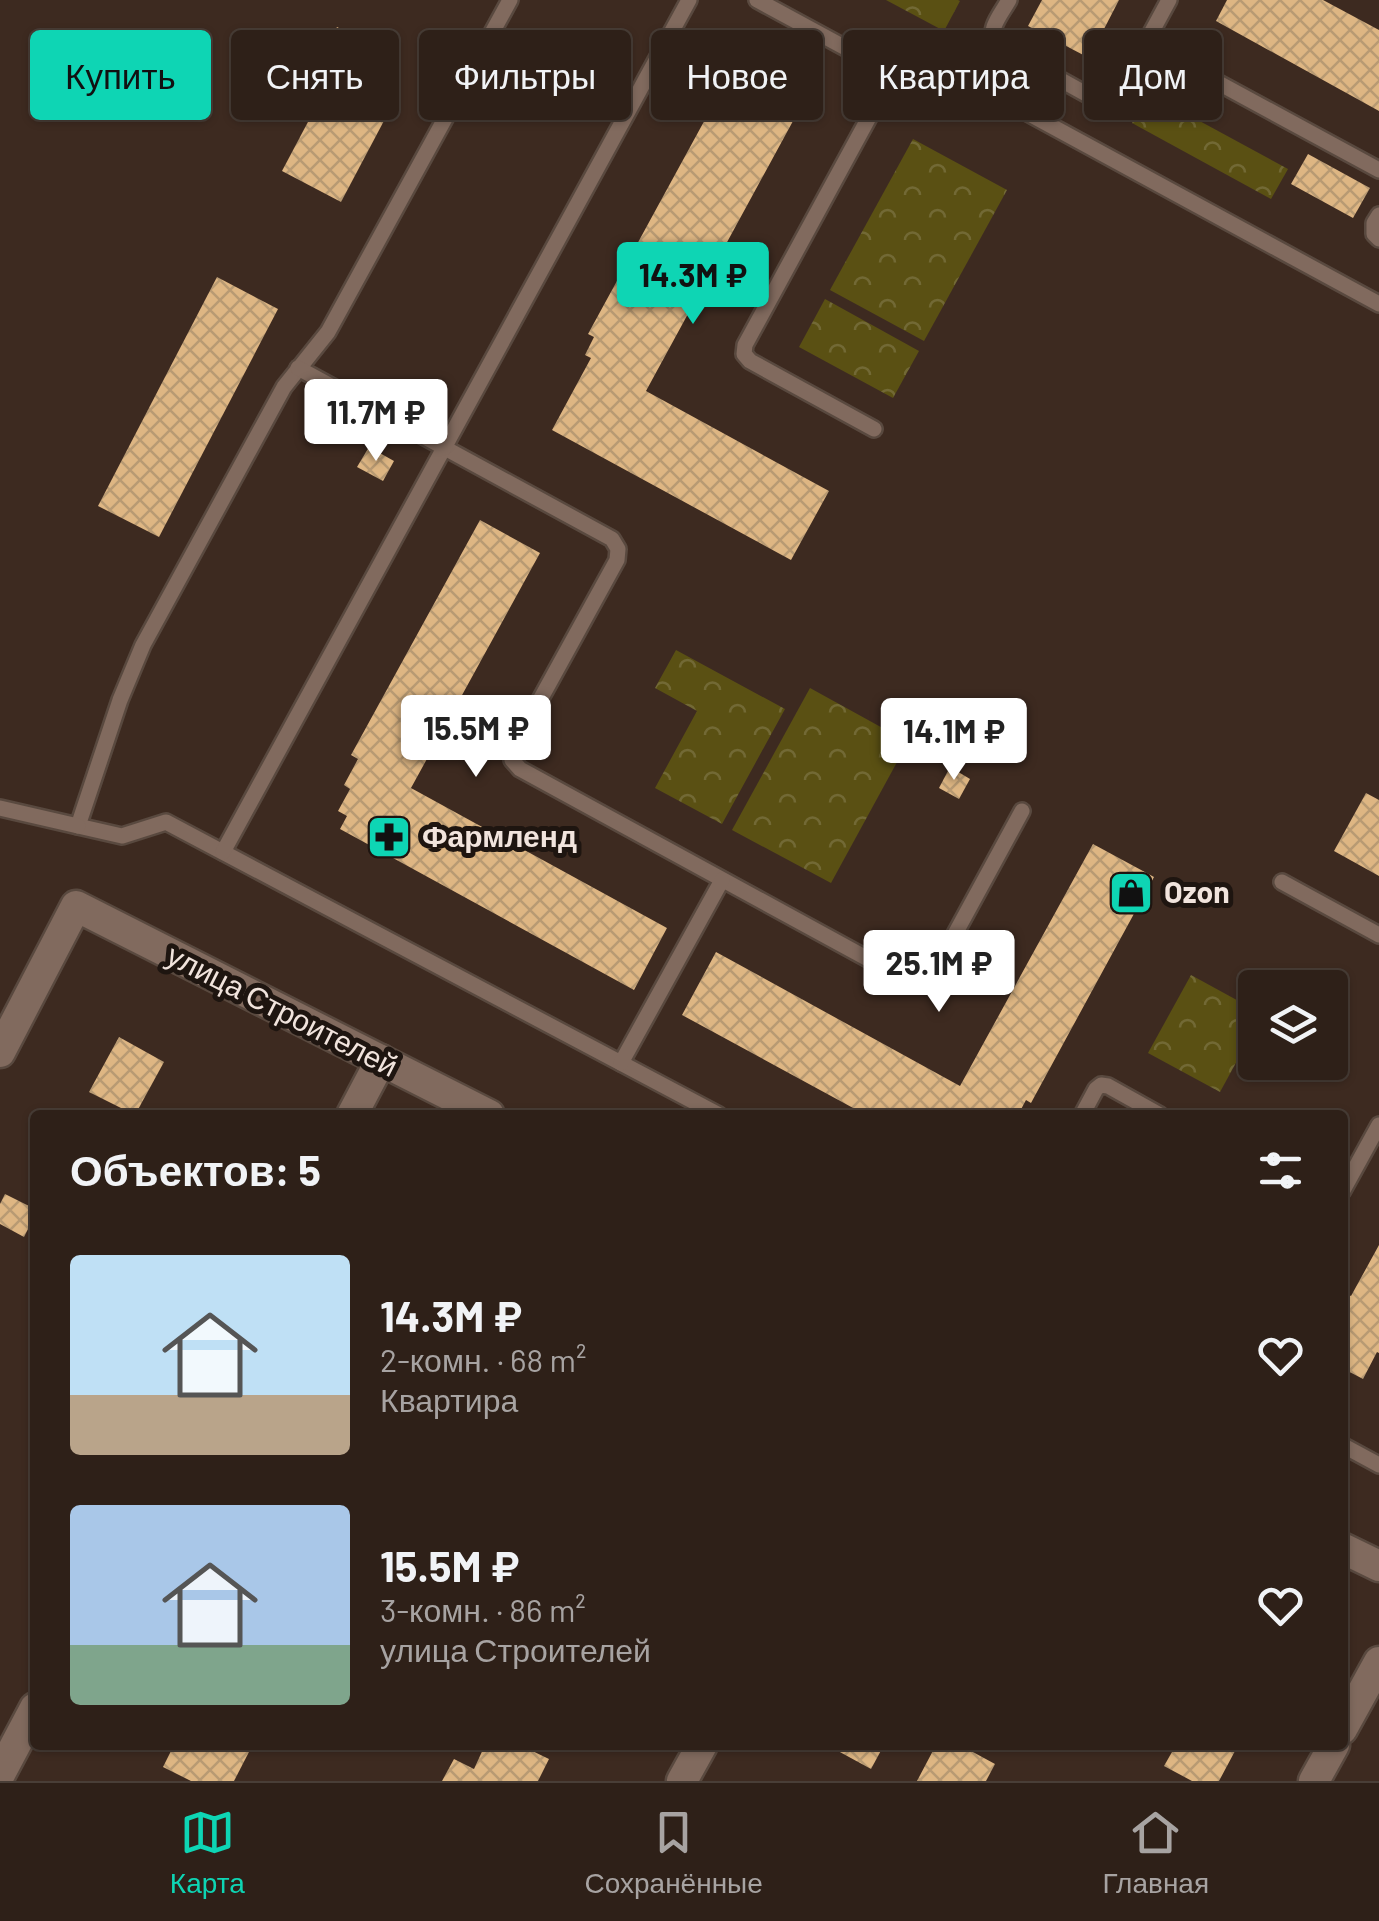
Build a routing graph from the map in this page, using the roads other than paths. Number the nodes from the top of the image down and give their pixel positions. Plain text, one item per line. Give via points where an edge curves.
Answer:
1 (510, 0) edge
2 (689, 0) edge
3 (757, 0) edge
4 (1009, 0) edge
5 (1169, 0) edge
6 (1152, 30) edge
7 (1222, 85) edge
8 (1084, 93) edge
9 (1040, 120) edge
10 (1379, 170) edge
11 (1379, 215) edge
12 (1379, 239) edge
13 (1379, 304) edge
14 (298, 368) junction
15 (874, 429) dead end
16 (444, 448) junction
17 (0, 808) edge
18 (1022, 811) dead end
19 (78, 826) junction
20 (223, 852) junction
21 (722, 880) junction
22 (1282, 882) dead end
23 (1379, 935) edge
24 (0, 1052) edge
25 (381, 1060) junction
26 (621, 1063) junction
27 (355, 1110) edge
28 (479, 1110) edge
29 (710, 1110) edge
30 (1085, 1110) edge
31 (1151, 1110) edge
32 (1379, 1126) edge
33 (1348, 1181) edge
34 (1348, 1448) edge
35 (1379, 1464) edge
36 (1348, 1551) edge
37 (1379, 1566) edge
38 (1379, 1662) edge
39 (30, 1717) edge
40 (1348, 1719) edge
41 (699, 1750) edge
42 (1331, 1750) edge
43 (0, 1774) edge
44 (682, 1781) edge
45 (1314, 1781) edge

1 - 14 lane via 328,332
2 - 16 lane
3 - 15 lane via 877,66 885,88 744,354
4 - 8 lane via 991,32 996,44
5 - 6 lane
7 - 10 lane
9 - 13 lane
11 - 12 lane
14 - 16 lane
14 - 19 lane via 143,645
16 - 20 lane
16 - 21 lane via 618,549 512,760
17 - 19 lane
18 - 21 lane via 923,984
19 - 20 lane via 122,836 166,822
20 - 26 lane
21 - 26 lane
22 - 23 lane
24 - 25 street, улица Строителей via 76,906
25 - 27 street
25 - 28 street, улица Строителей
26 - 29 lane
30 - 31 lane via 1101,1085
32 - 33 lane
34 - 35 lane
36 - 37 street
38 - 40 street
39 - 43 street
41 - 44 street
42 - 45 street

